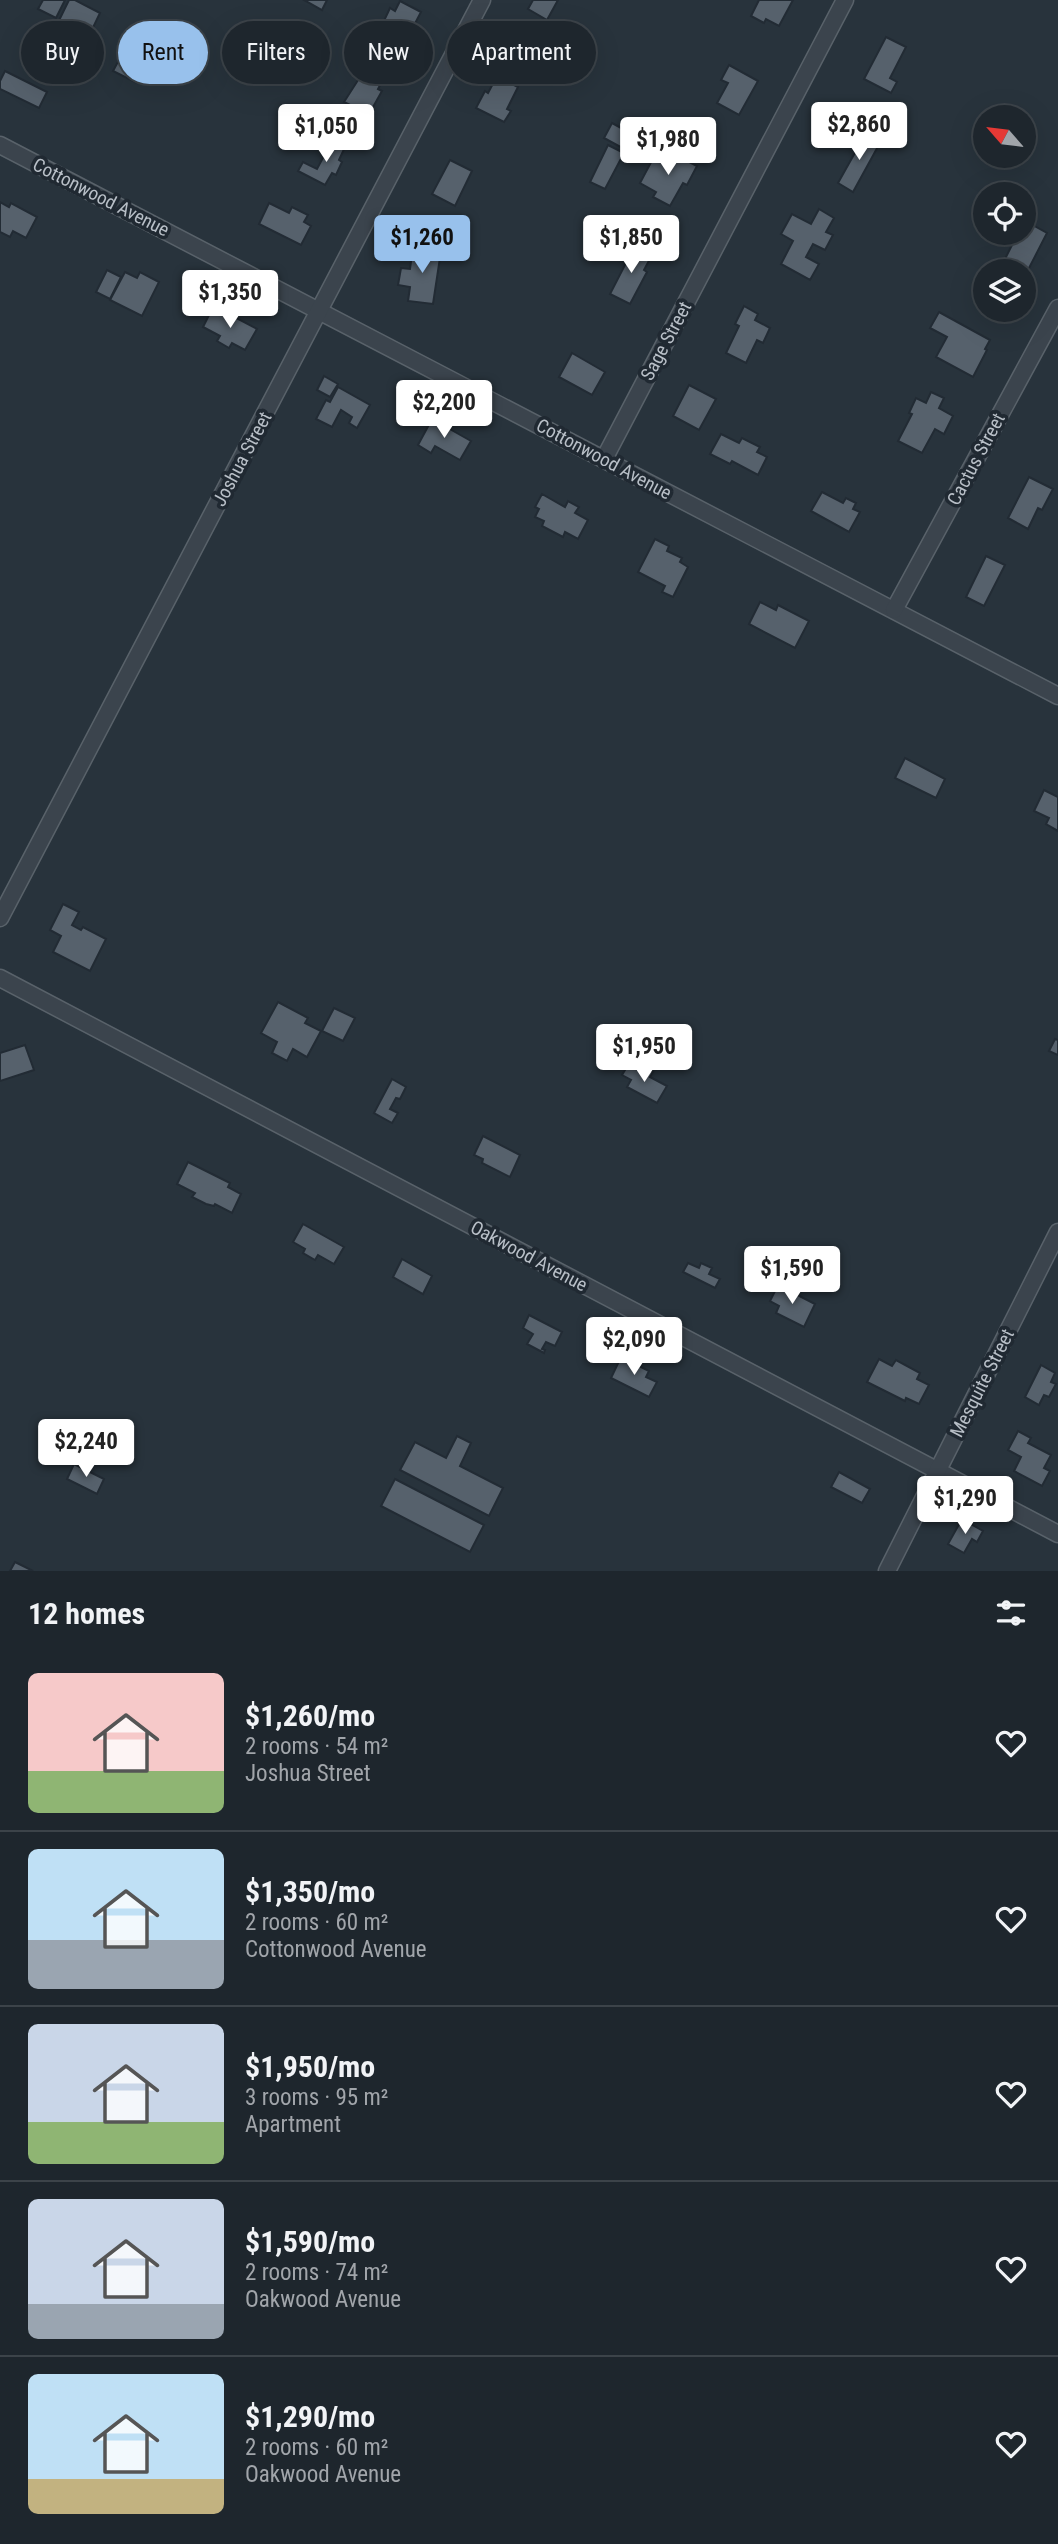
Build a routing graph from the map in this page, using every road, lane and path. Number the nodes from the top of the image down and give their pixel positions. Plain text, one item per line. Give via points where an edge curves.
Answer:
1 (482, 0) edge
2 (845, 0) edge
3 (0, 145) edge
4 (1058, 308) edge
5 (320, 311) junction
6 (604, 459) junction
7 (894, 610) junction
8 (1058, 696) edge
9 (0, 918) edge
10 (0, 978) edge
11 (1058, 1232) edge
12 (937, 1472) junction
13 (1058, 1534) edge
14 (887, 1571) edge

1 - 5 street, Joshua Street
2 - 6 street, Sage Street
3 - 5 street, Cottonwood Avenue
4 - 7 street, Cactus Street
5 - 6 street, Cottonwood Avenue
5 - 9 street, Joshua Street
6 - 7 street, Cottonwood Avenue
7 - 8 street, Cottonwood Avenue
10 - 12 street, Oakwood Avenue
11 - 12 street, Mesquite Street
12 - 13 street, Oakwood Avenue
12 - 14 street, Mesquite Street

